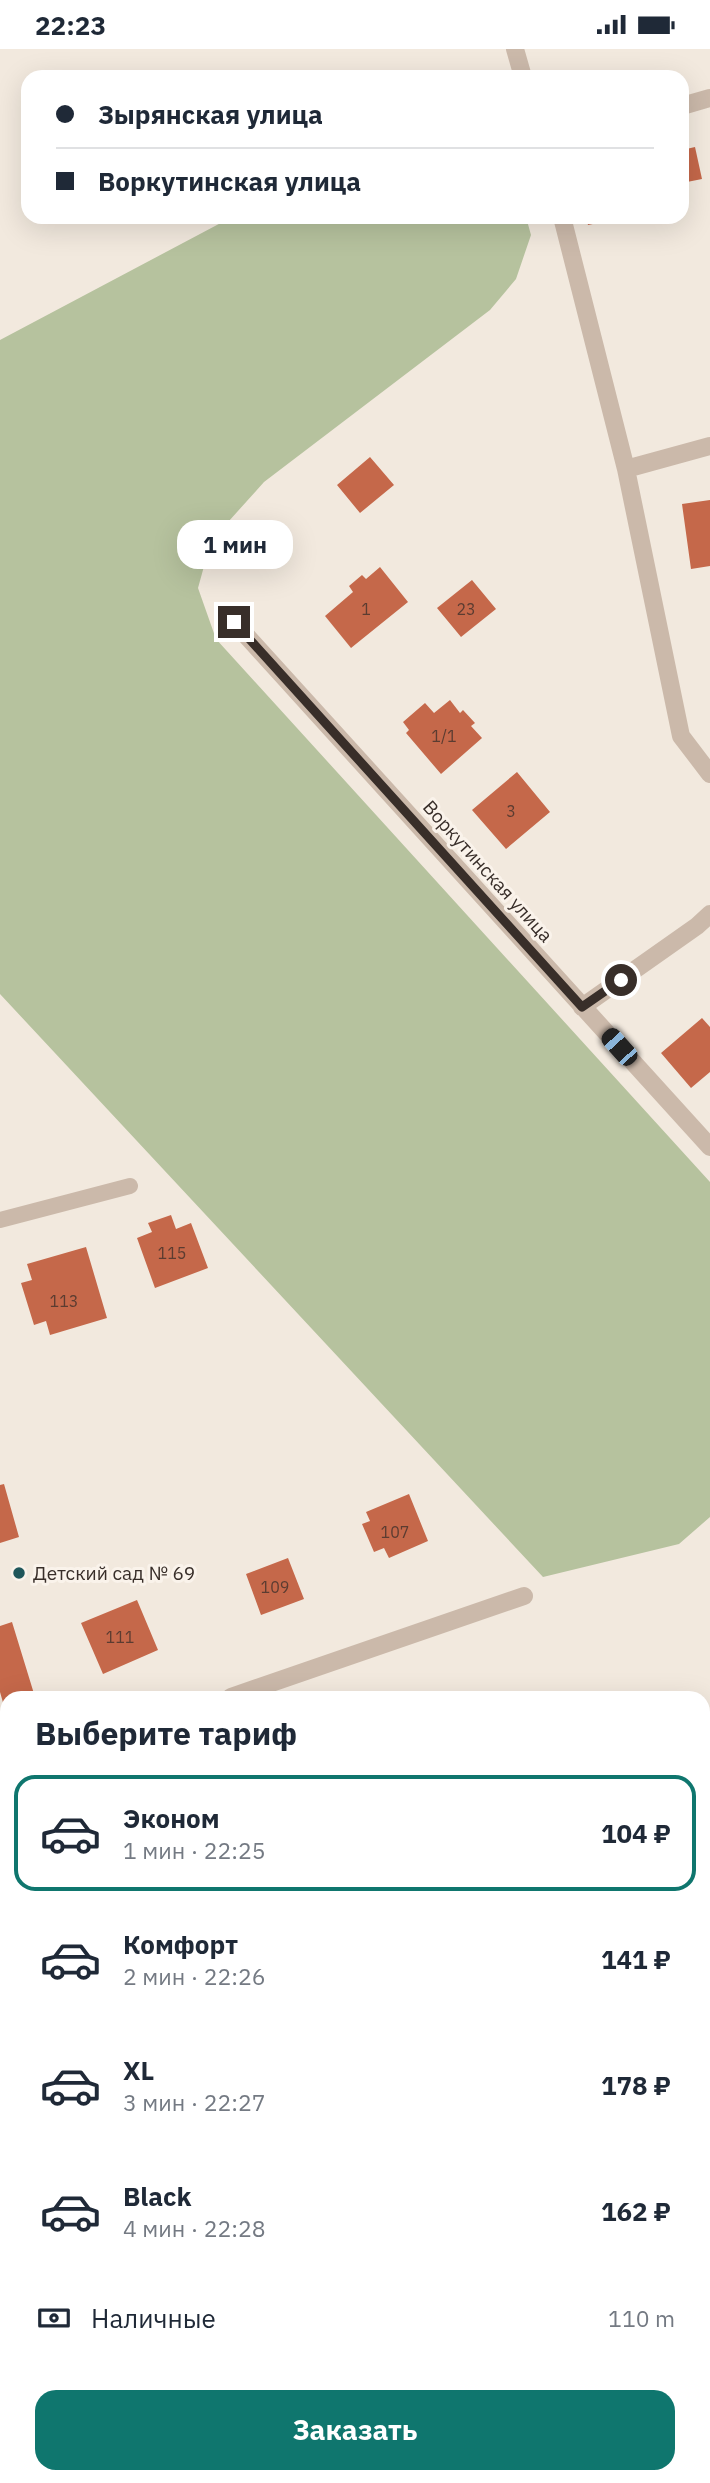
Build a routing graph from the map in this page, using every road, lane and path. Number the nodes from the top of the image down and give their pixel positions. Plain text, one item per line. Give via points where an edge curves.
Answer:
1 (514, 49) edge
2 (521, 70) edge
3 (710, 98) edge
4 (689, 104) edge
5 (564, 224) edge
6 (710, 446) edge
7 (626, 469) junction
8 (234, 622) dead end
9 (710, 774) edge
10 (710, 914) edge
11 (582, 1007) junction
12 (710, 1147) edge
13 (130, 1186) dead end
14 (0, 1220) edge
15 (524, 1596) dead end
16 (248, 1691) edge

1 - 2 street
3 - 4 street
5 - 7 street
6 - 7 street
7 - 9 street via 681,736
8 - 11 street, Воркутинская улица
10 - 11 street
11 - 12 street, Воркутинская улица
13 - 14 lane
15 - 16 street

